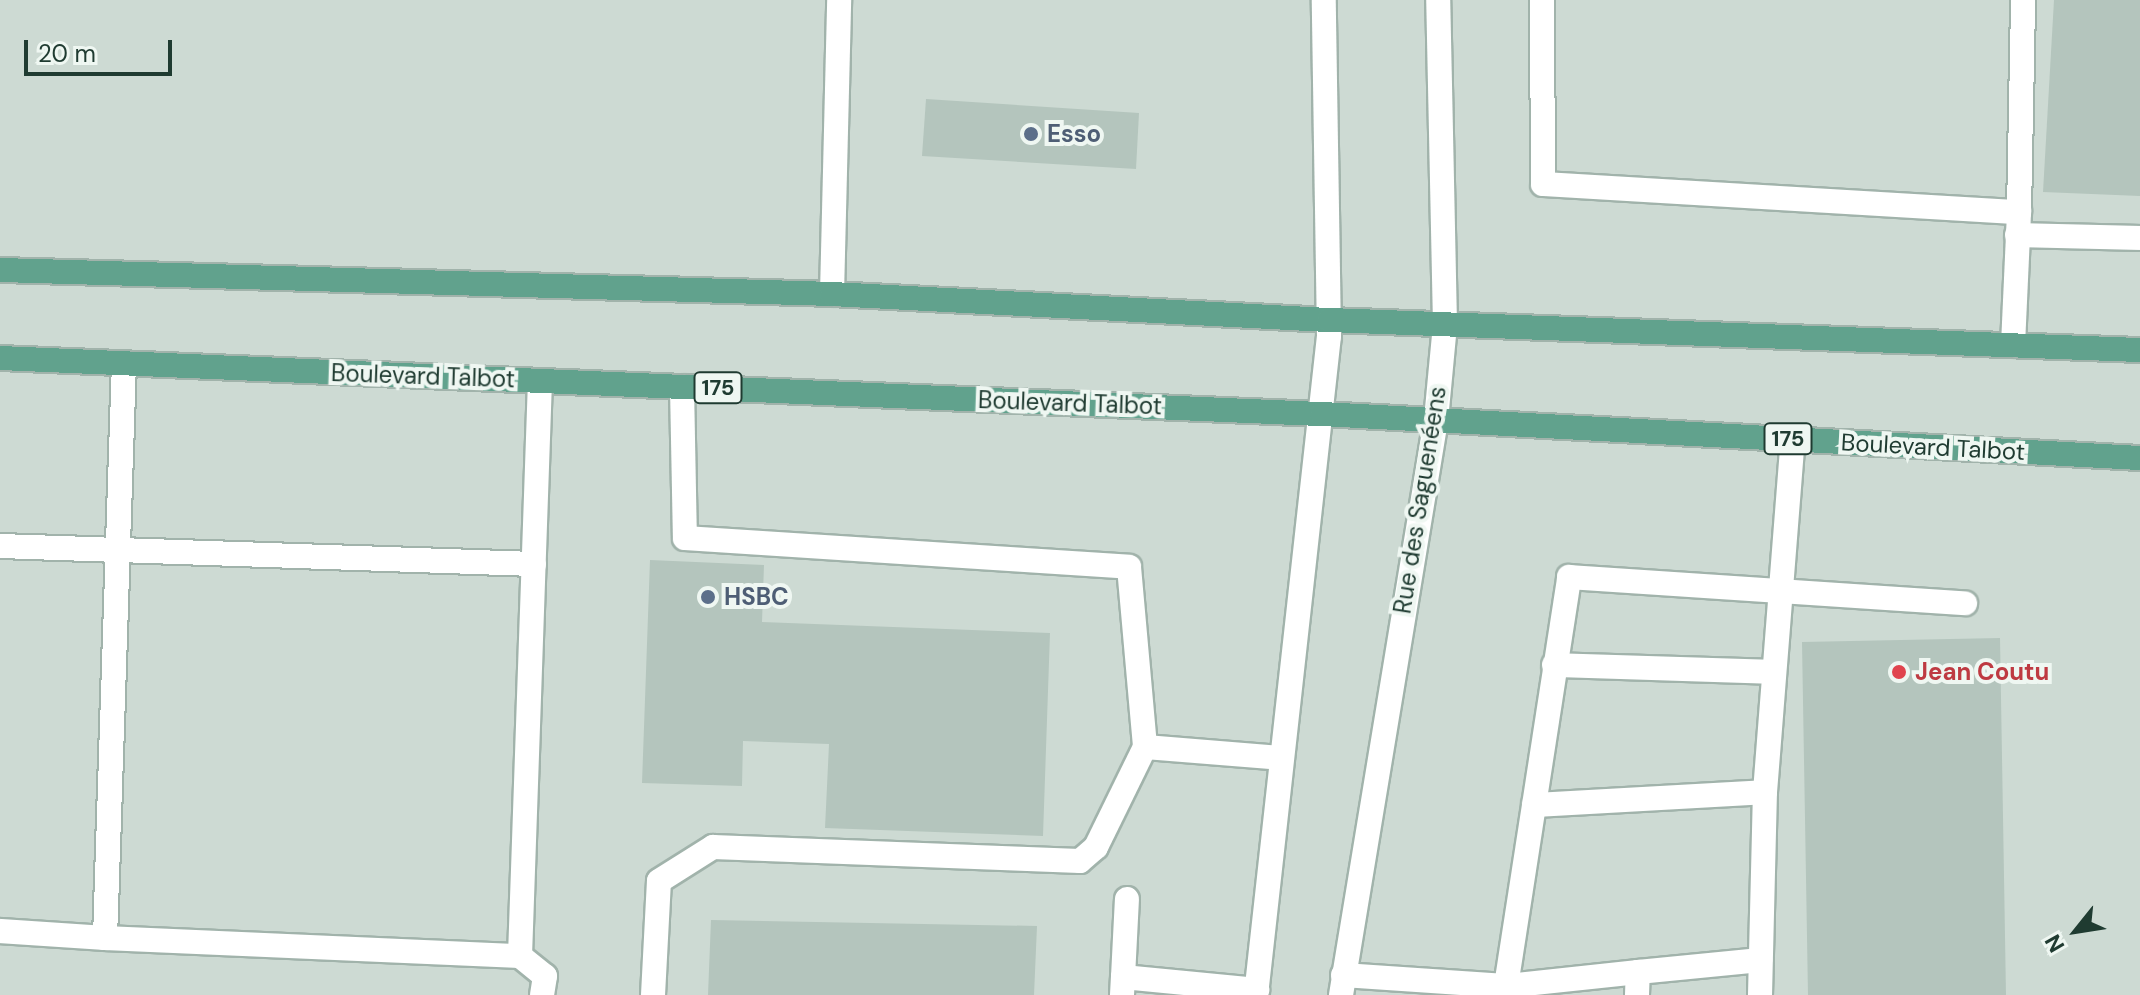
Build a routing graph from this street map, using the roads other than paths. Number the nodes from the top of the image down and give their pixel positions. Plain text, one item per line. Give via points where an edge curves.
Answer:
1 (839, 0) edge
2 (1324, 0) edge
3 (1438, 0) edge
4 (1542, 0) edge
5 (2023, 0) edge
6 (2018, 224) junction
7 (2140, 238) edge
8 (0, 270) edge
9 (832, 294) junction
10 (1329, 320) junction
11 (1445, 324) junction
12 (2013, 345) junction
13 (2140, 350) edge
14 (0, 358) edge
15 (124, 363) junction
16 (540, 381) junction
17 (682, 387) junction
18 (1322, 414) junction
19 (1436, 420) junction
20 (1793, 440) junction
21 (2140, 458) edge
22 (0, 546) edge
23 (118, 550) junction
24 (534, 564) junction
25 (1781, 594) junction
26 (1965, 603) dead end
27 (1554, 665) junction
28 (1773, 672) junction
29 (1145, 747) junction
30 (1281, 758) junction
31 (1765, 792) junction
32 (1534, 805) junction
33 (1127, 899) dead end
34 (0, 931) edge
35 (105, 938) junction
36 (520, 956) junction
37 (1760, 960) junction
38 (1637, 984) edge
39 (1342, 985) edge
40 (1123, 986) edge
41 (1506, 991) edge
42 (1256, 992) edge
43 (542, 995) edge
44 (653, 995) edge
45 (1760, 995) edge

1 - 9 street
2 - 10 street
3 - 11 street, Rue des Saguenéens
4 - 6 street via 1543,184
5 - 6 street
6 - 7 street
6 - 12 street
8 - 9 main road
9 - 10 main road
10 - 11 main road
10 - 18 street
11 - 12 main road
11 - 19 street, Rue des Saguenéens
12 - 13 main road
14 - 15 main road, Boulevard Talbot / 175
15 - 16 main road, Boulevard Talbot / 175
15 - 23 street
16 - 17 main road, Boulevard Talbot / 175
16 - 24 street
17 - 18 main road, Boulevard Talbot / 175
17 - 29 street via 685,538 1129,567
18 - 19 main road, Boulevard Talbot / 175
18 - 30 street
19 - 20 main road, Boulevard Talbot / 175
19 - 39 street, Rue des Saguenéens
20 - 21 main road, Boulevard Talbot / 175
20 - 25 street
22 - 23 street
23 - 24 street
23 - 35 street
24 - 36 street
25 - 26 street
25 - 27 street via 1569,577
25 - 28 street
27 - 28 street
27 - 32 street
28 - 31 street
29 - 30 street
29 - 44 street via 1096,847 1080,861 713,847 659,881
30 - 42 street
31 - 32 street
31 - 37 street
32 - 41 street
33 - 40 street
34 - 35 street
35 - 36 street
36 - 43 street via 545,976
37 - 38 street
37 - 45 street
38 - 41 street
39 - 41 street
40 - 42 street

